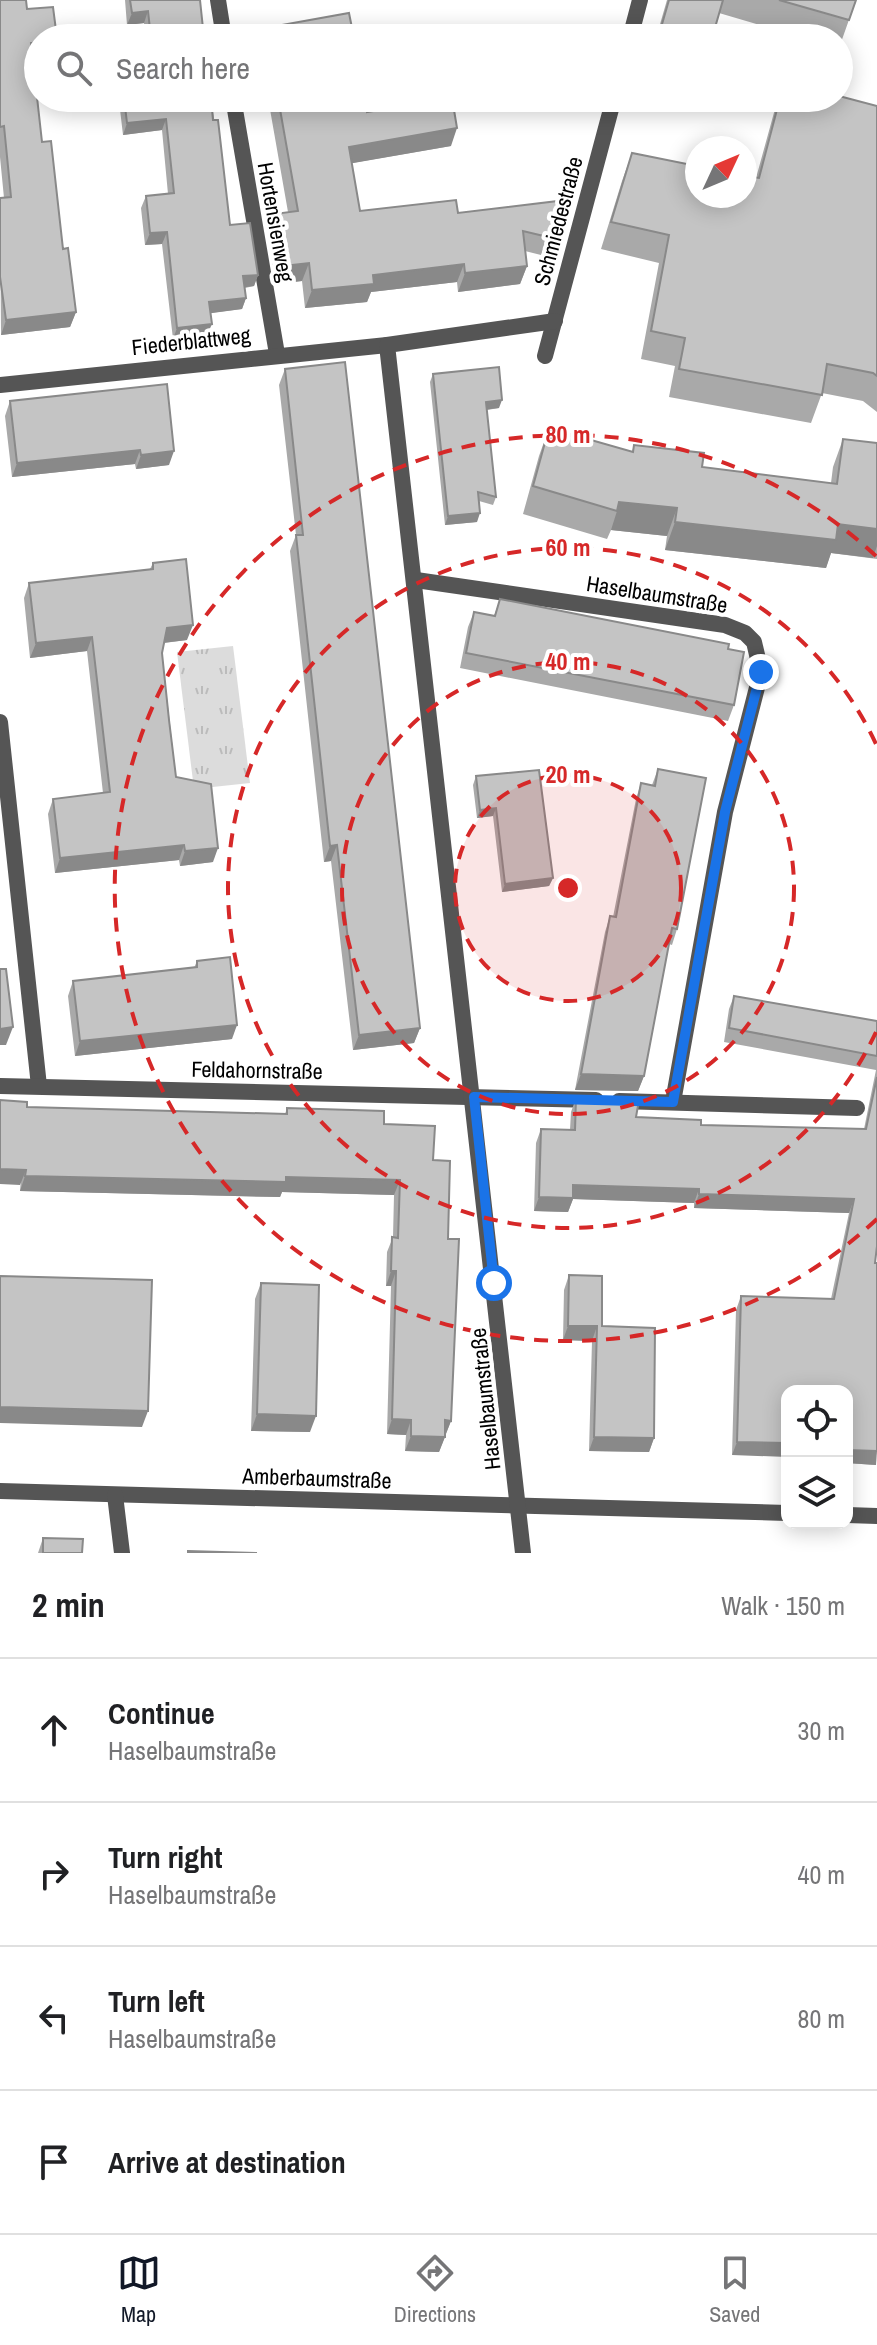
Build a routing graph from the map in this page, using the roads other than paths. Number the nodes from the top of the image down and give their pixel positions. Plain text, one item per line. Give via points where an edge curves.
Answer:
1 (218, 0) edge
2 (640, 0) edge
3 (222, 24) edge
4 (634, 24) edge
5 (235, 112) edge
6 (610, 112) edge
7 (555, 321) junction
8 (387, 345) junction
9 (277, 354) junction
10 (545, 356) dead end
11 (0, 385) edge
12 (416, 580) junction
13 (0, 722) edge
14 (0, 1086) edge
15 (39, 1086) junction
16 (474, 1097) junction
17 (673, 1102) junction
18 (857, 1108) dead end
19 (0, 1491) edge
20 (115, 1495) junction
21 (518, 1506) junction
22 (781, 1513) edge
23 (853, 1515) edge
24 (877, 1516) edge
25 (122, 1553) edge
26 (523, 1553) edge

1 - 3 street
2 - 4 street
5 - 9 street, Hortensienweg
6 - 7 street, Schmiedestraße
7 - 8 street
7 - 10 street, Schmiedestraße
8 - 9 street, Fiederblattweg
8 - 12 street, Haselbaumstraße
9 - 11 street, Fiederblattweg
12 - 16 street, Haselbaumstraße
12 - 17 street, Haselbaumstraße via 725,625 754,642 761,672 725,812
13 - 15 street
14 - 15 street, Feldahornstraße
15 - 16 street, Feldahornstraße
16 - 17 street
16 - 21 street, Haselbaumstraße
17 - 18 street
19 - 20 street, Amberbaumstraße
20 - 21 street, Amberbaumstraße
20 - 25 street
21 - 22 street, Amberbaumstraße
21 - 26 street
23 - 24 street

